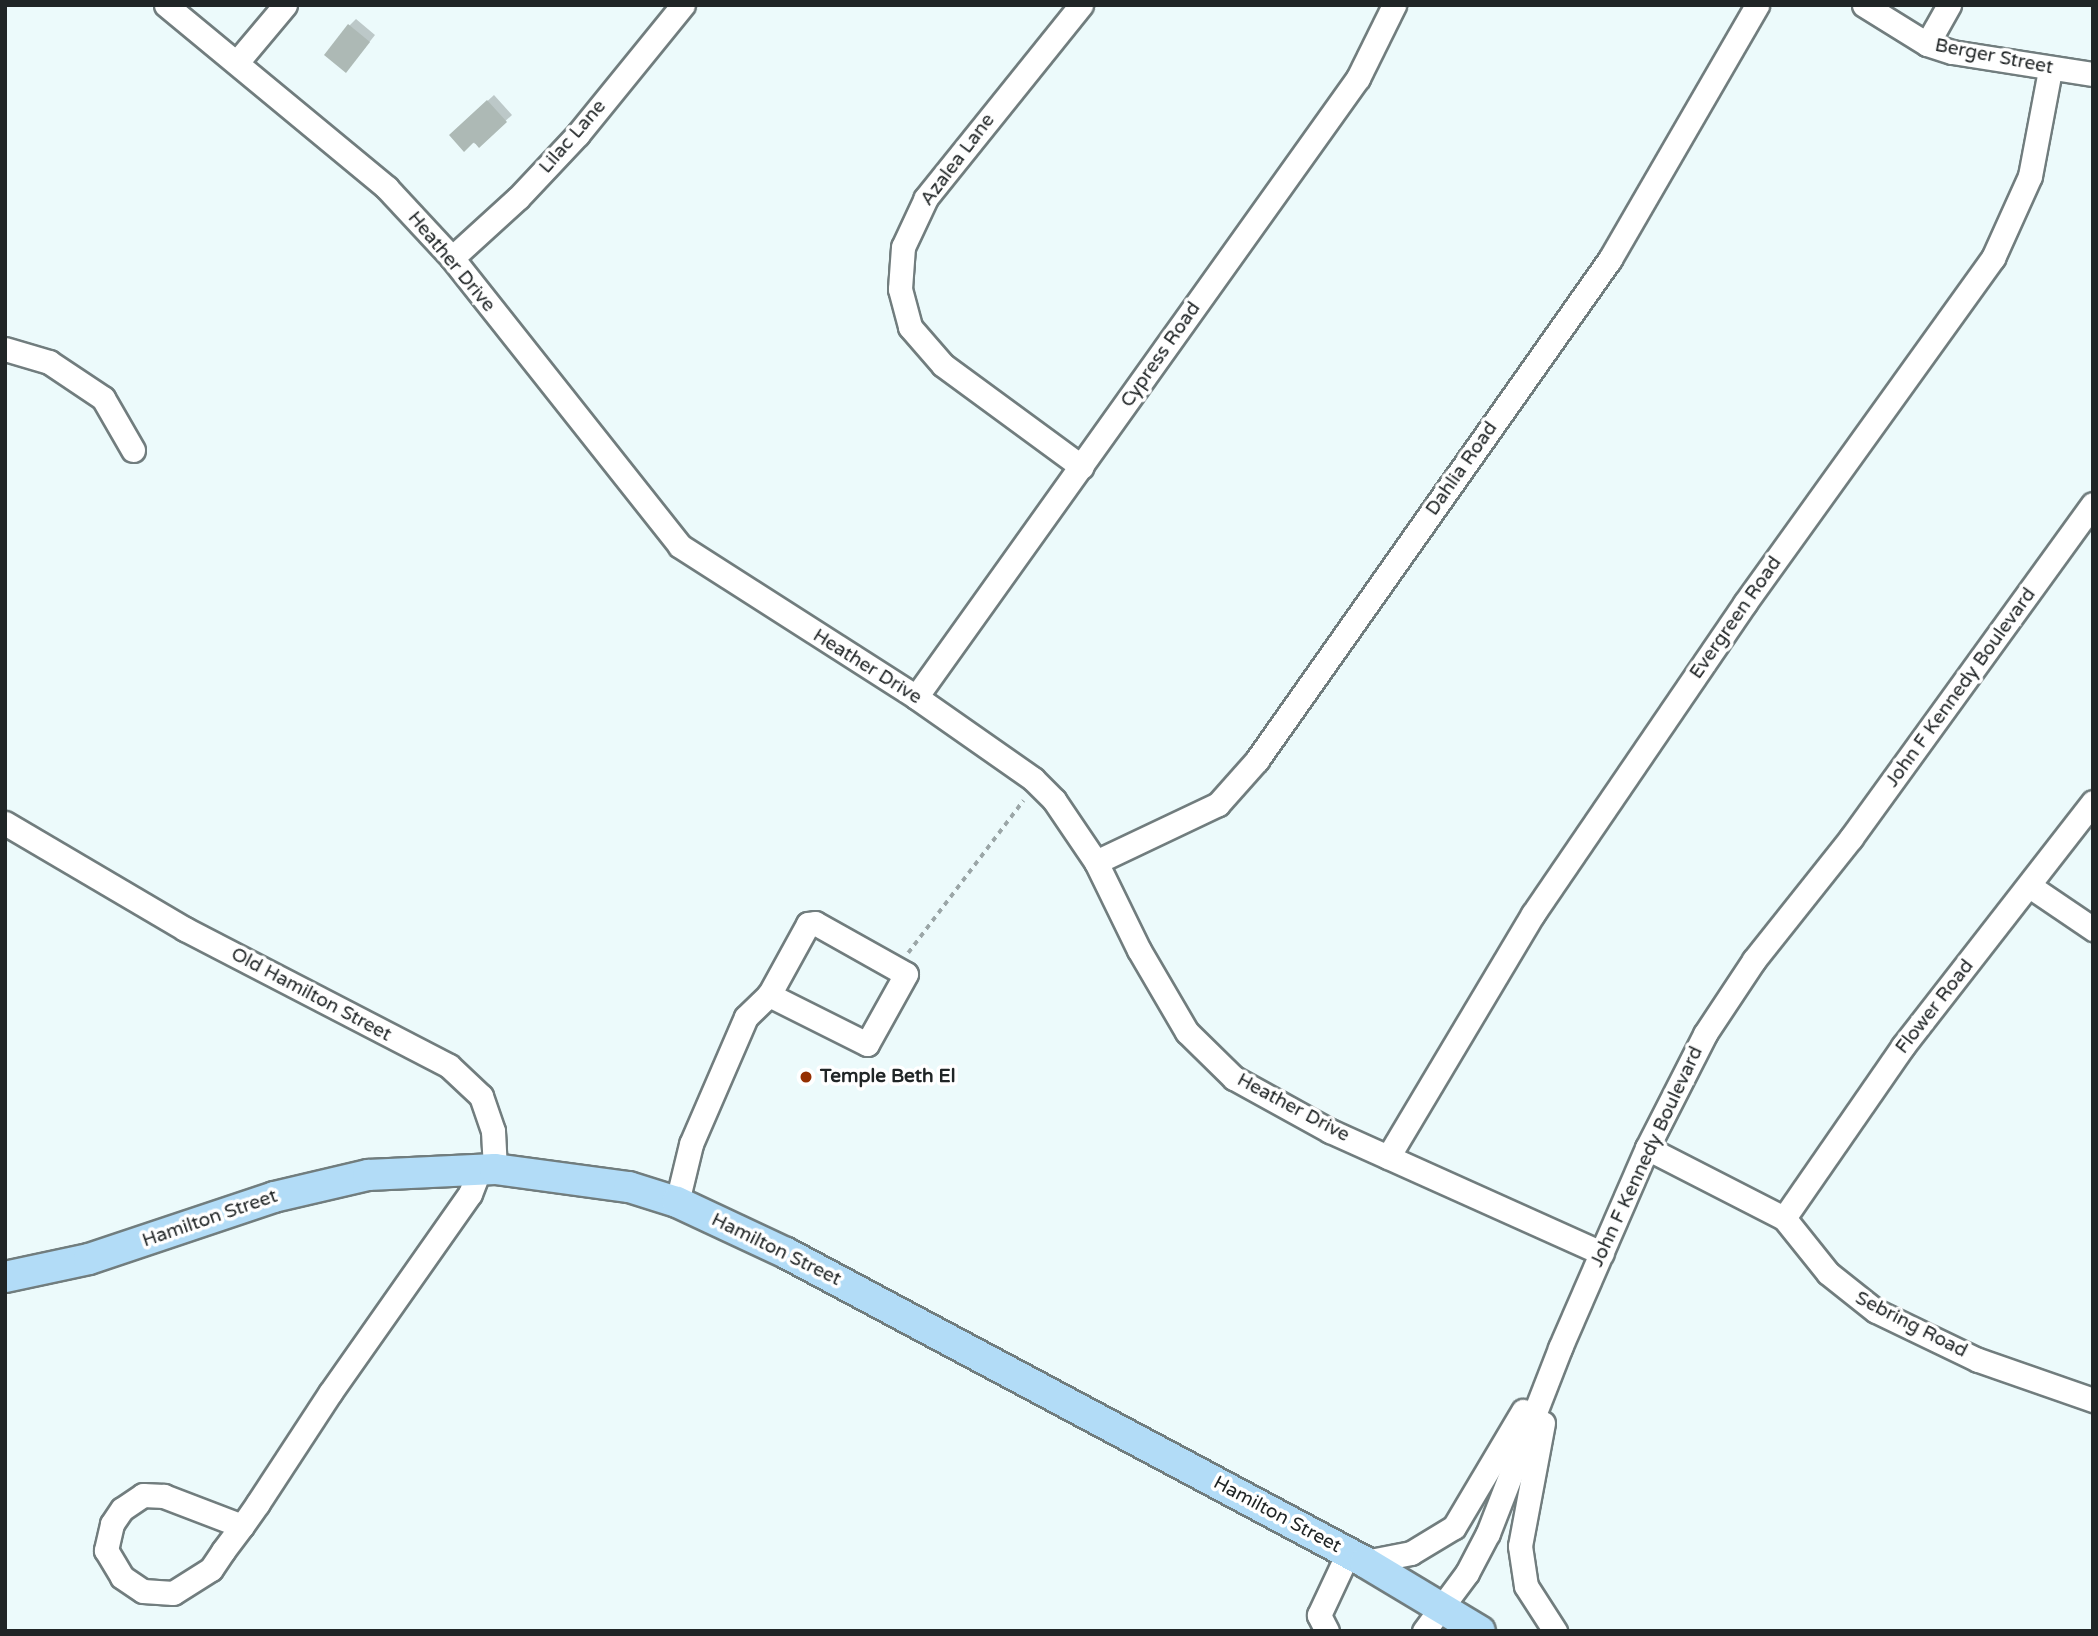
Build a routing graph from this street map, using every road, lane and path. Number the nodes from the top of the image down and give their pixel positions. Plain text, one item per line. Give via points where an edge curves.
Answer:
1 (166, 5) edge
2 (285, 5) edge
3 (683, 5) edge
4 (1081, 5) edge
5 (1394, 5) edge
6 (1757, 5) edge
7 (1864, 5) edge
8 (1949, 5) edge
9 (1927, 44) junction
10 (238, 61) junction
11 (2050, 69) junction
12 (2093, 74) edge
13 (452, 258) junction
14 (5, 349) edge
15 (133, 450) dead end
16 (1082, 467) junction
17 (2093, 504) edge
18 (916, 697) junction
19 (1023, 801) dead end
20 (2093, 802) edge
21 (5, 823) edge
22 (1096, 862) junction
23 (2031, 887) junction
24 (2093, 929) edge
25 (897, 967) junction
26 (769, 995) junction
27 (1647, 1148) junction
28 (1388, 1157) junction
29 (488, 1168) junction
30 (677, 1202) junction
31 (1784, 1218) junction
32 (1602, 1253) junction
33 (5, 1277) edge
34 (1560, 1348) junction
35 (2093, 1400) edge
36 (242, 1526) junction
37 (1357, 1557) junction
38 (1432, 1621) edge
39 (1327, 1631) edge
40 (1480, 1631) edge
41 (1555, 1631) edge

1 - 10 street, Heather Drive
2 - 10 street
3 - 13 street, Lilac Lane via 578,134 519,198
4 - 16 street, Azalea Lane via 926,198 903,247 900,289 910,327 943,365
5 - 16 street, Cypress Road via 1358,78
6 - 22 street, Dahlia Road via 1610,259 1257,760 1218,804
7 - 9 street, Berger Street
8 - 9 street
9 - 11 street, Berger Street
10 - 13 street, Heather Drive via 387,188
11 - 12 street, Berger Street
11 - 28 street, Evergreen Road via 2030,176 1993,258 1745,603 1533,914
13 - 18 street, Heather Drive via 680,546
14 - 15 street via 49,362 103,398
16 - 18 street, Cypress Road
17 - 27 street, John F Kennedy Boulevard via 1851,838 1754,960 1705,1034
18 - 22 street, Heather Drive via 1033,779 1054,800
19 - 25 path
20 - 23 street, Flower Road
21 - 29 street, Old Hamilton Street via 185,929 449,1066 481,1096 493,1131
22 - 28 street, Heather Drive via 1139,950 1187,1032 1206,1053 1234,1078
23 - 24 street
23 - 31 street, Flower Road via 1903,1046
25 - 26 street via 815,923 808,924
25 - 26 street via 906,974 867,1045
26 - 30 street via 746,1017 691,1144
27 - 31 street, Sebring Road
27 - 32 street, John F Kennedy Boulevard
28 - 32 street, Heather Drive
29 - 30 main road, Hamilton Street via 596,1181
29 - 33 main road, Hamilton Street via 406,1170 322,1183 89,1259
29 - 36 street
30 - 37 main road, Hamilton Street via 786,1253
31 - 35 street, Sebring Road via 1828,1273 1876,1311 1978,1360
32 - 34 street, John F Kennedy Boulevard
34 - 37 street via 1454,1527 1411,1553
34 - 38 street, John F Kennedy Boulevard via 1488,1533
34 - 41 street via 1526,1497 1520,1546 1526,1586
36 - 36 street via 211,1569 173,1593 131,1585 113,1566 106,1550 112,1524 122,1509 143,1495 164,1496
37 - 38 main road, Hamilton Street
37 - 39 street via 1319,1615
38 - 40 main road, Hamilton Street

